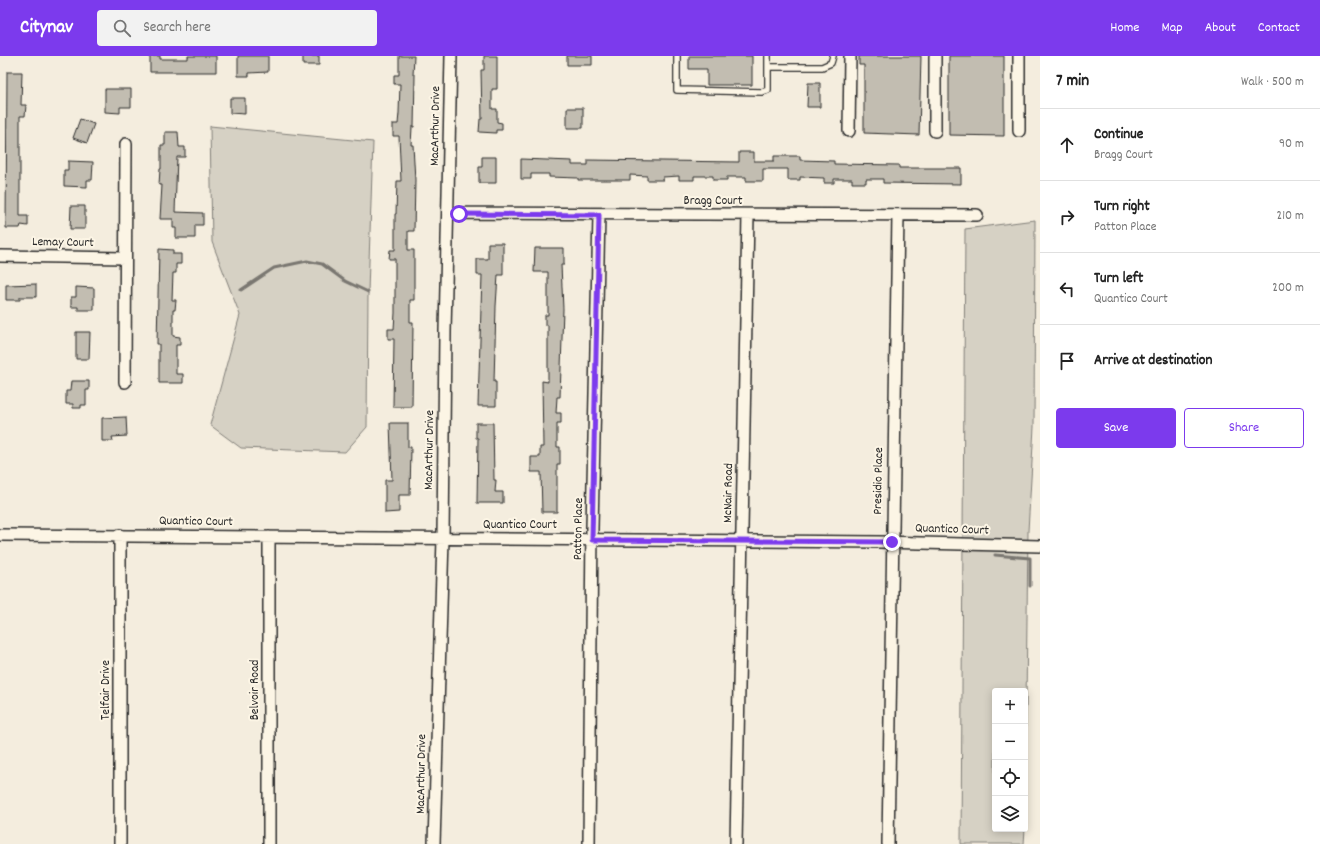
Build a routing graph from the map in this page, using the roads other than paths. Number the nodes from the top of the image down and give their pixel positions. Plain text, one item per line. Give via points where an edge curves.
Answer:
1 (451, 56) edge
2 (676, 56) edge
3 (768, 56) edge
4 (833, 56) edge
5 (850, 56) edge
6 (935, 56) edge
7 (1018, 56) edge
8 (768, 67) junction
9 (849, 131) dead end
10 (934, 132) dead end
11 (1018, 132) dead end
12 (126, 144) dead end
13 (448, 214) junction
14 (599, 215) junction
15 (748, 215) junction
16 (898, 215) junction
17 (978, 215) dead end
18 (0, 256) edge
19 (125, 258) junction
20 (125, 382) dead end
21 (0, 535) edge
22 (120, 535) junction
23 (269, 537) junction
24 (443, 539) junction
25 (592, 540) junction
26 (742, 540) junction
27 (892, 542) junction
28 (1040, 546) edge
29 (120, 844) edge
30 (269, 844) edge
31 (434, 844) edge
32 (589, 844) edge
33 (736, 844) edge
34 (888, 844) edge

1 - 13 street, MacArthur Drive
2 - 8 lane via 677,90 762,92 768,90
3 - 8 lane
4 - 8 lane via 831,63 822,67
5 - 9 street
6 - 10 street
7 - 11 street
12 - 19 street
13 - 14 street, Bragg Court
13 - 24 street, MacArthur Drive
14 - 15 street, Bragg Court
14 - 25 street, Patton Place
15 - 16 street, Bragg Court
15 - 26 street, McNair Road
16 - 17 street, Bragg Court
16 - 27 street, Presidio Place
18 - 19 street, Lemay Court
19 - 20 street
21 - 22 street, Quantico Court
22 - 23 street, Quantico Court
22 - 29 street, Telfair Drive
23 - 24 street, Quantico Court
23 - 30 street, Belvoir Road
24 - 25 street, Quantico Court
24 - 31 street, MacArthur Drive
25 - 26 street, Quantico Court
25 - 32 street, Patton Place
26 - 27 street, Quantico Court
26 - 33 street, McNair Road
27 - 28 street, Quantico Court
27 - 34 street, Presidio Place

